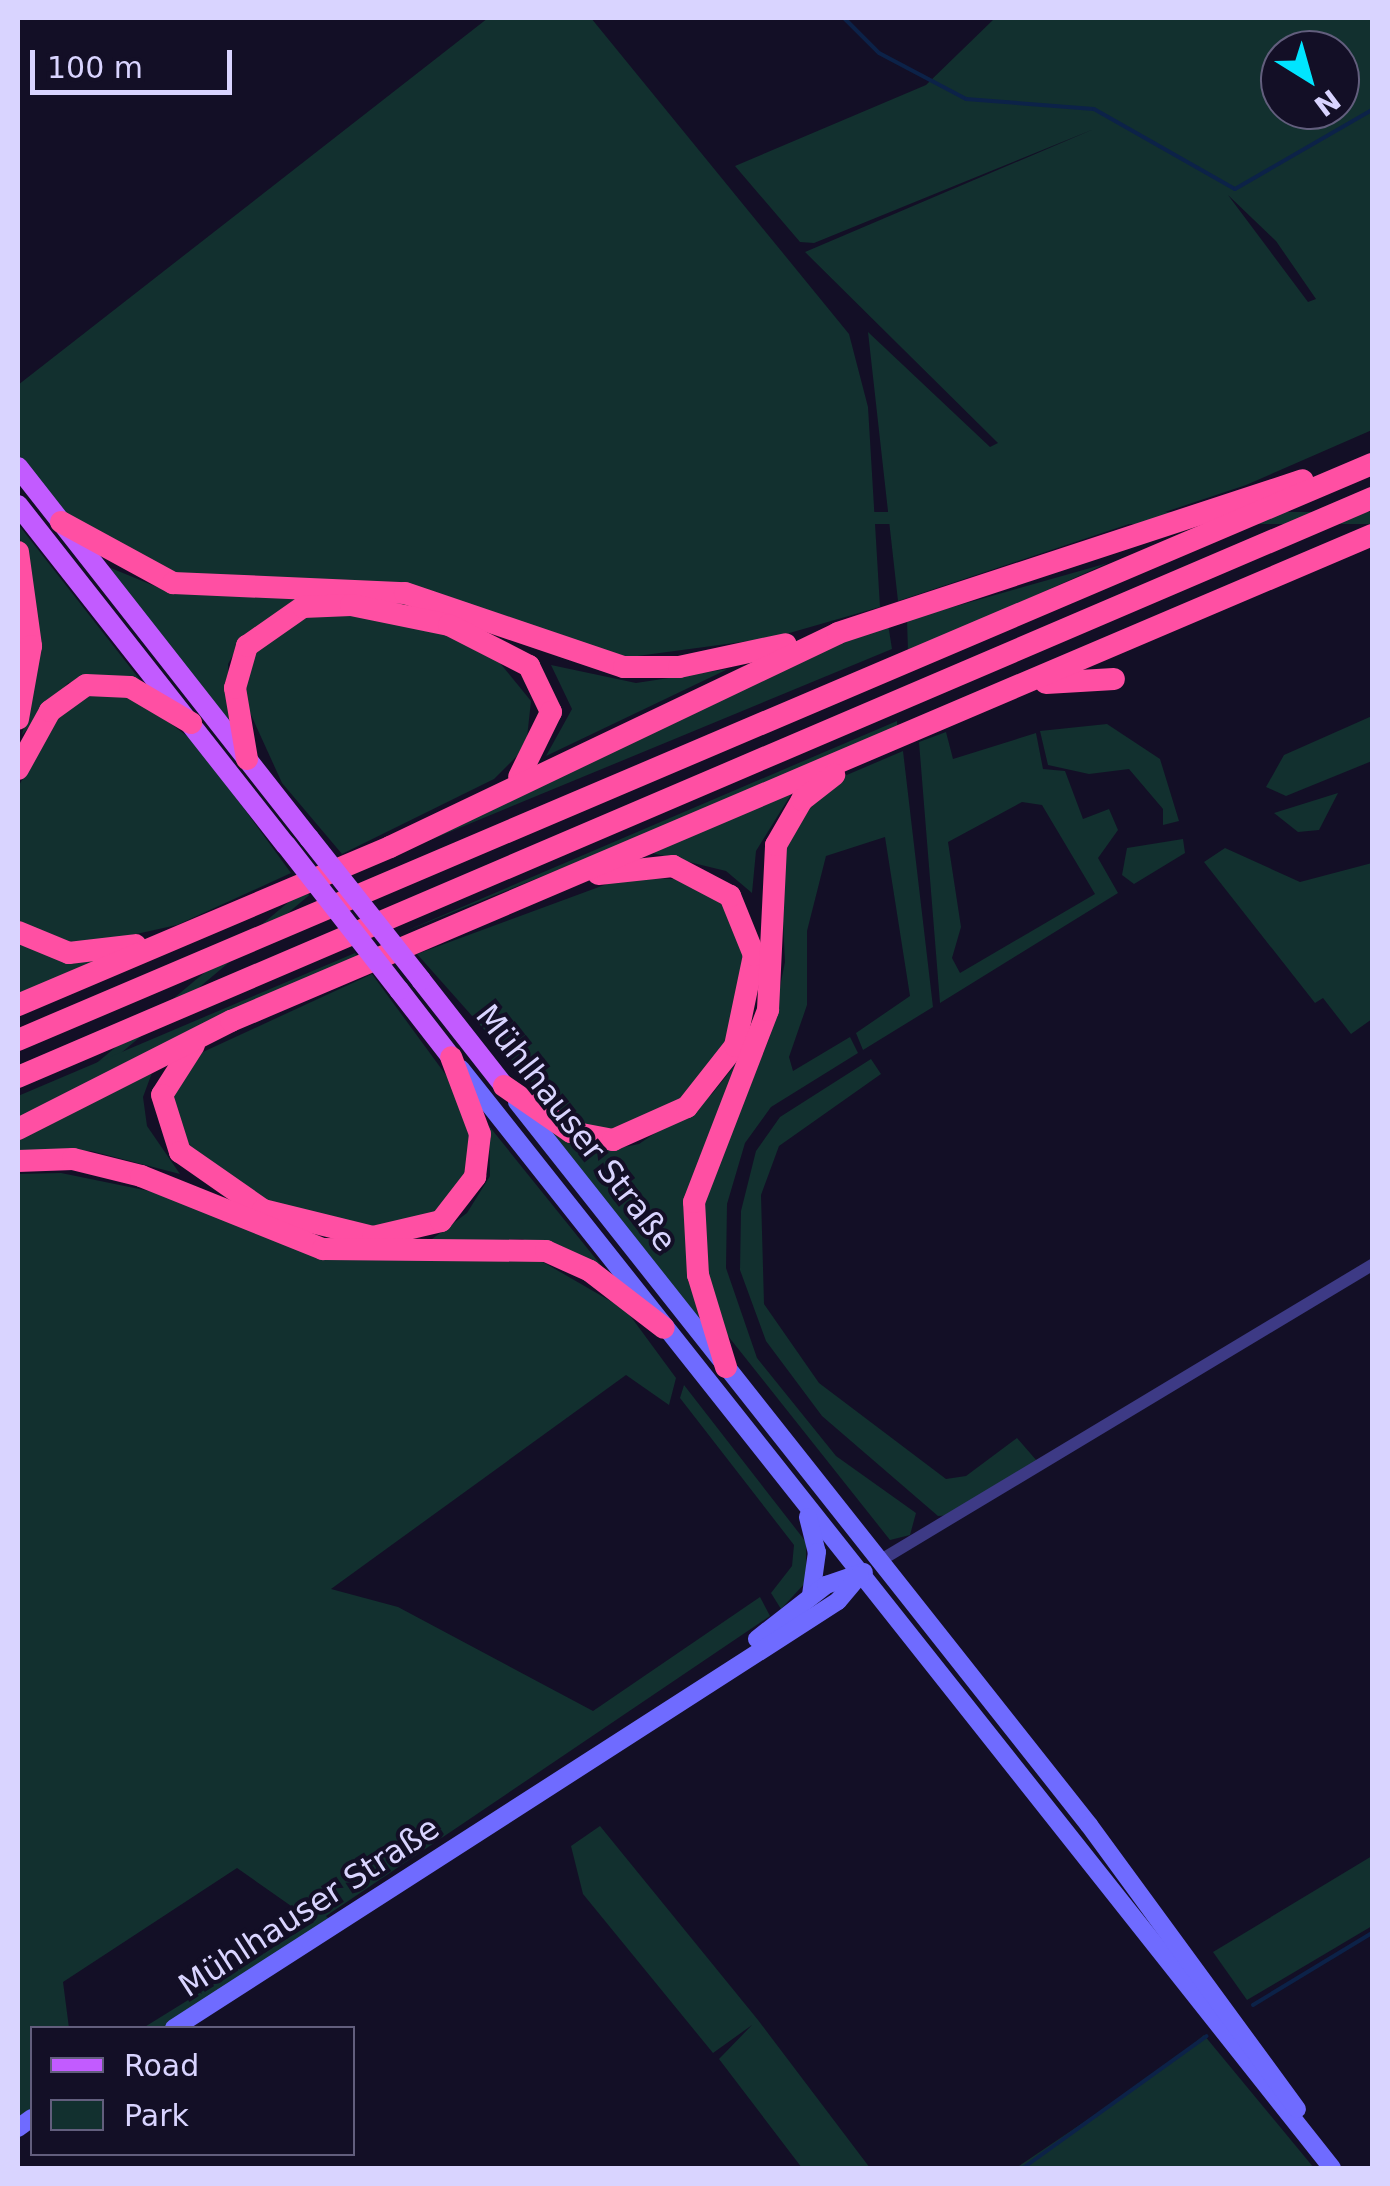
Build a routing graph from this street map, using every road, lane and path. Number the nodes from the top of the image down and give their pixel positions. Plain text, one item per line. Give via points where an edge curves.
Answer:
1 (1372, 461) edge
2 (18, 467) edge
3 (1372, 498) edge
4 (18, 505) edge
5 (61, 522) junction
6 (1372, 536) edge
7 (18, 552) edge
8 (838, 633) junction
9 (1114, 679) dead end
10 (1013, 690) junction
11 (18, 719) edge
12 (191, 722) junction
13 (879, 746) junction
14 (247, 759) junction
15 (18, 769) edge
16 (498, 795) junction
17 (550, 884) junction
18 (198, 930) junction
19 (18, 932) edge
20 (18, 1006) edge
21 (231, 1021) junction
22 (18, 1040) edge
23 (451, 1057) junction
24 (18, 1077) edge
25 (504, 1086) junction
26 (18, 1129) edge
27 (18, 1162) edge
28 (1372, 1265) edge
29 (664, 1328) junction
30 (726, 1367) junction
31 (805, 1506) junction
32 (881, 1560) junction
33 (860, 1575) junction
34 (811, 1596) junction
35 (725, 1668) junction
36 (177, 2026) edge
37 (1335, 2168) edge

1 - 8 highway
1 - 22 highway
2 - 5 main road, Mühlhauser Straße
3 - 24 highway
4 - 12 main road, Mühlhauser Straße
5 - 8 highway via 173,584 405,592 624,667 708,662
5 - 14 main road, Mühlhauser Straße
6 - 10 highway
7 - 11 highway via 31,628
8 - 16 highway
9 - 10 highway
10 - 13 highway
12 - 15 highway via 130,687 86,685 50,711
12 - 23 main road, Mühlhauser Straße, bridge
13 - 17 highway
13 - 30 highway via 802,800 772,856 768,1010 694,1202 698,1276
14 - 16 highway via 234,688 263,628 314,605 400,610 488,639 542,682 546,736
14 - 25 main road, Mühlhauser Straße, bridge
16 - 18 highway
17 - 21 highway
17 - 25 highway via 659,866 707,878 746,923 751,997 716,1077 640,1133 613,1140 570,1132
18 - 19 highway via 82,953
18 - 20 highway
21 - 23 highway via 170,1071 162,1110 172,1141 246,1202 338,1233 413,1233 462,1202 479,1163 480,1134
21 - 26 highway
23 - 29 main road, Mühlhauser Straße
25 - 30 main road, Mühlhauser Straße
27 - 29 highway via 73,1158 141,1176 323,1249 546,1251 590,1271
28 - 32 street
29 - 31 main road, Mühlhauser Straße
30 - 32 main road, Mühlhauser Straße
31 - 33 main road, Mühlhauser Straße
31 - 34 main road via 817,1552
32 - 33 main road
32 - 37 main road, Mühlhauser Straße via 1089,1825
33 - 34 main road, Mühlhauser Straße
33 - 35 main road, Mühlhauser Straße via 838,1601
33 - 37 main road, Mühlhauser Straße
34 - 35 main road, Mühlhauser Straße
35 - 36 main road, Mühlhauser Straße

